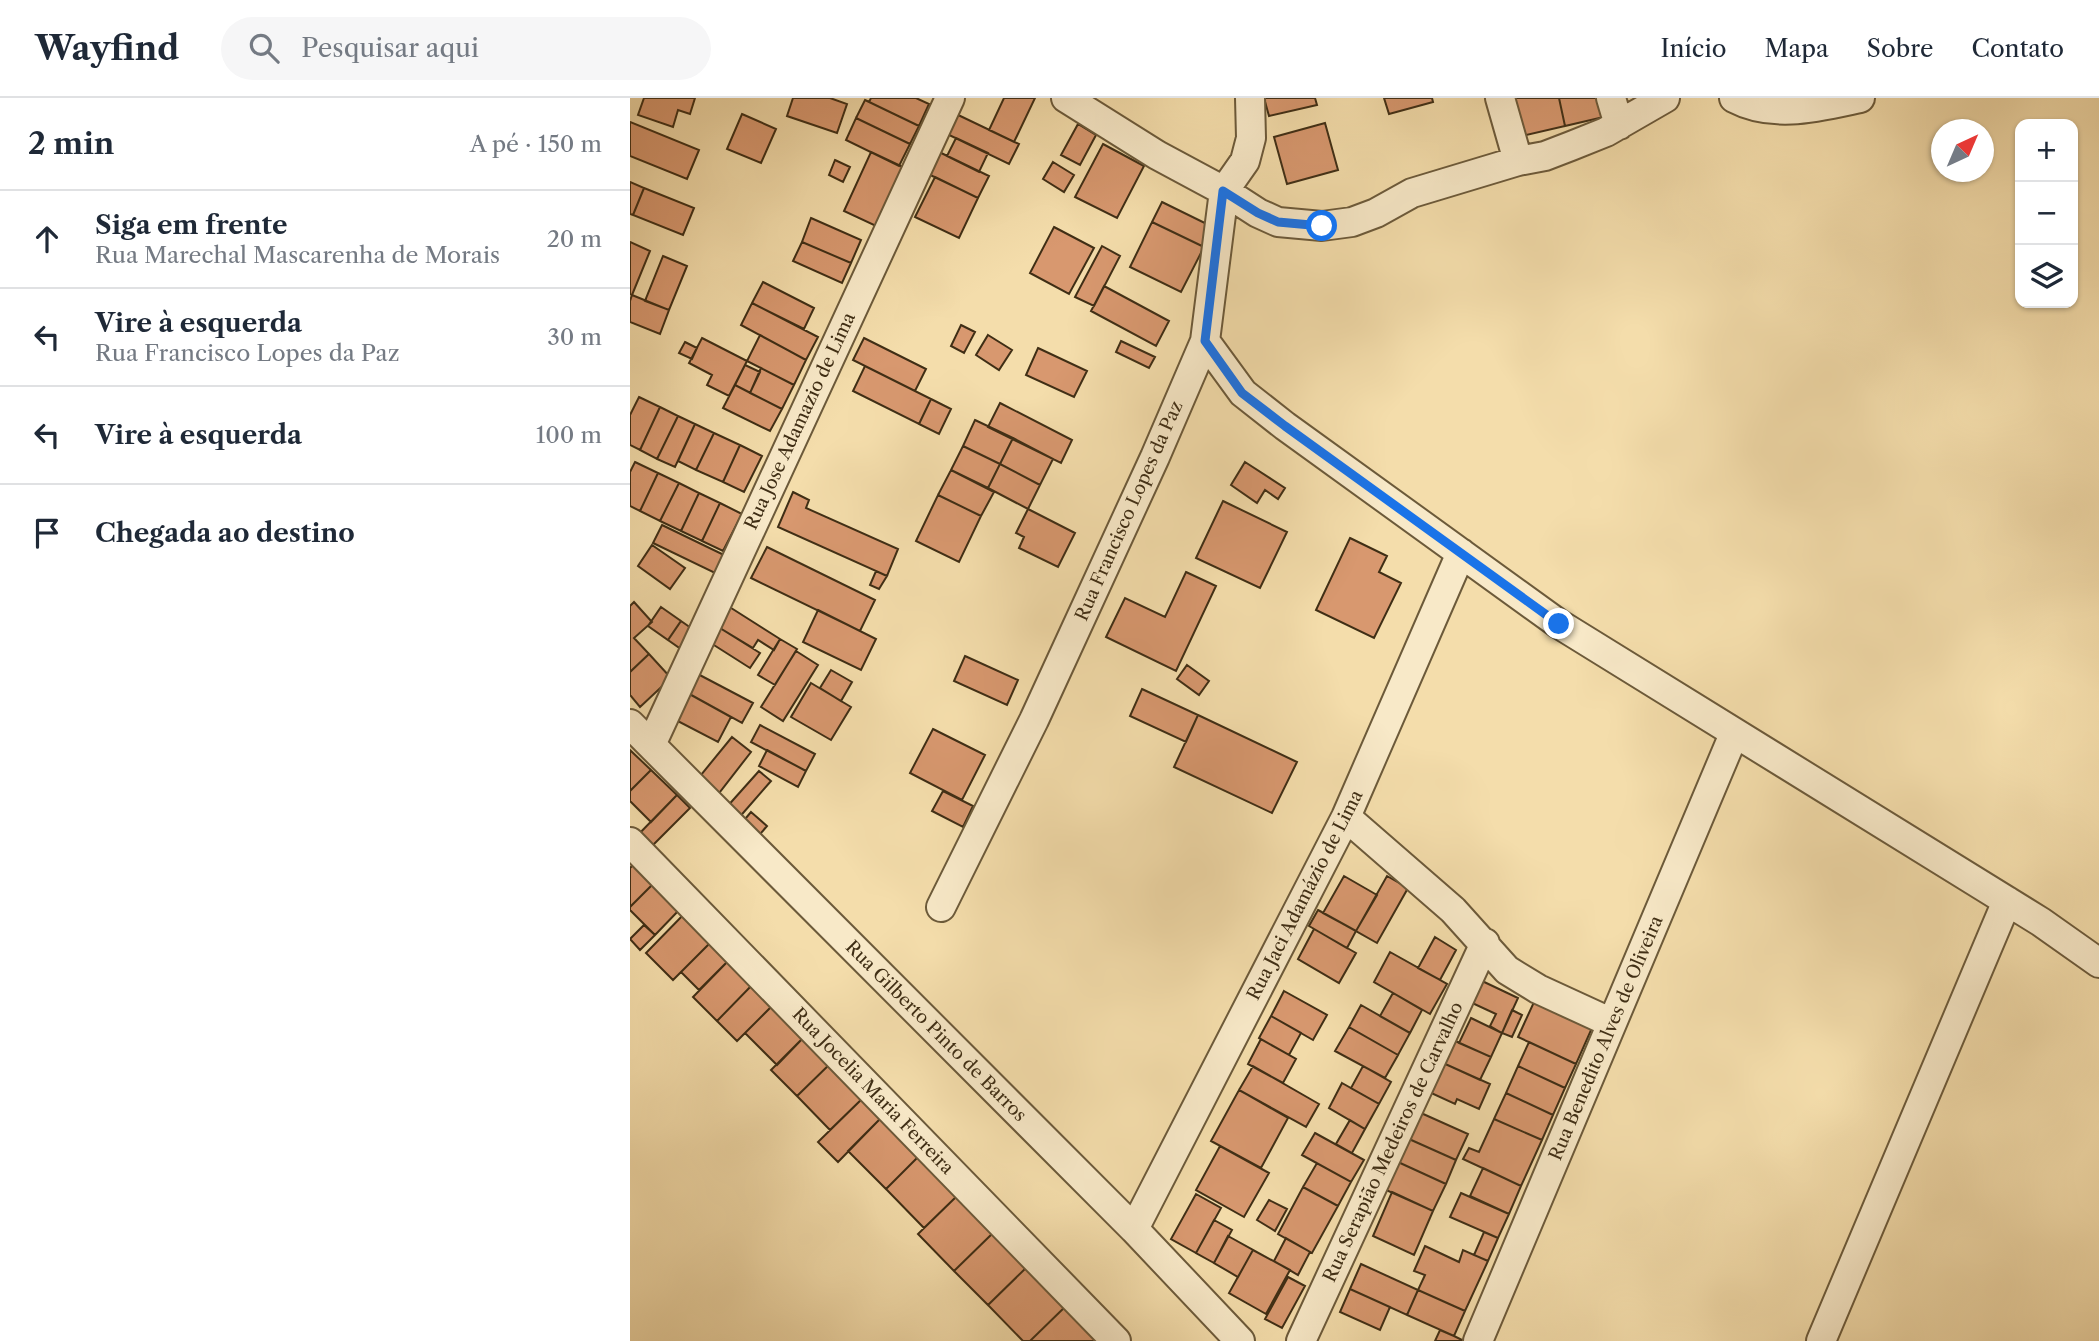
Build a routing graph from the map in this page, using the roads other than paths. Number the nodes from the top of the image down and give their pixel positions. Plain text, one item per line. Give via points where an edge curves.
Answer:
1 (950, 98) edge
2 (1066, 98) edge
3 (1250, 98) edge
4 (1500, 98) edge
5 (1611, 98) edge
6 (1665, 98) edge
7 (1734, 98) edge
8 (1854, 99) edge
9 (1619, 125) junction
10 (1518, 161) junction
11 (1223, 191) junction
12 (1205, 341) junction
13 (1461, 554) junction
14 (630, 724) edge
15 (1734, 734) junction
16 (651, 746) junction
17 (1346, 817) junction
18 (630, 842) edge
19 (2007, 901) junction
20 (941, 907) dead end
21 (1485, 943) junction
22 (2099, 963) edge
23 (1612, 1023) junction
24 (1134, 1229) junction
25 (1116, 1341) edge
26 (1240, 1341) edge
27 (1301, 1341) edge
28 (1478, 1341) edge
29 (1821, 1341) edge

1 - 16 street, Rua Jose Adamazio de Lima
2 - 11 street
3 - 11 street via 1251,138 1245,162
4 - 10 street
5 - 9 street
6 - 9 street
7 - 8 street via 1749,106 1784,111
9 - 10 street via 1545,156
10 - 11 street via 1412,193 1352,222 1322,226 1278,222
11 - 12 street, Rua Francisco Lopes da Paz
12 - 13 street via 1242,393
12 - 20 street, Rua Francisco Lopes da Paz via 1034,720
13 - 15 street via 1559,624
13 - 17 street, Rua Jaci Adamázio de Lima
14 - 16 street, Rua Gilberto Pinto de Barros
15 - 19 street
15 - 23 street, Rua Benedito Alves de Oliveira
16 - 24 street, Rua Gilberto Pinto de Barros
17 - 21 street
17 - 24 street, Rua Jaci Adamázio de Lima
18 - 25 street, Rua Jocelia Maria Ferreira
19 - 22 street
19 - 29 street
21 - 23 street via 1507,970
21 - 27 street, Rua Serapião Medeiros de Carvalho
23 - 28 street, Rua Benedito Alves de Oliveira
24 - 26 street, Rua Gilberto Pinto de Barros

